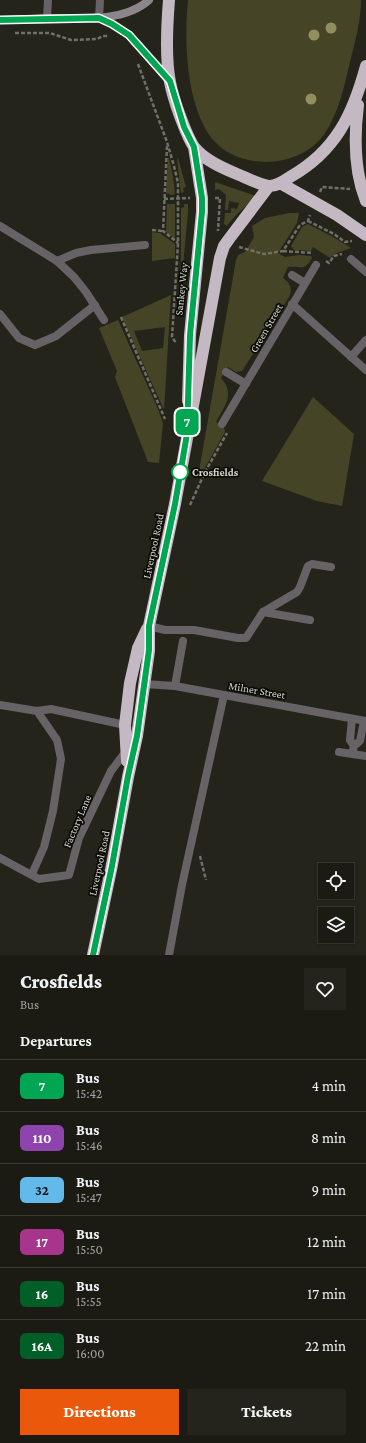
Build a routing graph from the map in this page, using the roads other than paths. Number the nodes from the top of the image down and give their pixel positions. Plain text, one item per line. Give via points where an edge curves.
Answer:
1 (48, 0) edge
2 (100, 0) edge
3 (149, 0) edge
4 (169, 0) edge
5 (47, 18) junction
6 (99, 18) junction
7 (0, 20) edge
8 (366, 66) edge
9 (170, 81) junction
10 (359, 94) junction
11 (194, 147) junction
12 (275, 185) junction
13 (366, 201) edge
14 (0, 226) edge
15 (366, 235) edge
16 (145, 245) dead end
17 (351, 259) dead end
18 (57, 261) junction
19 (318, 261) road end
20 (366, 272) edge
21 (292, 275) dead end
22 (305, 283) junction
23 (292, 304) junction
24 (95, 305) junction
25 (0, 314) edge
26 (104, 320) dead end
27 (366, 340) edge
28 (351, 357) junction
29 (366, 370) edge
30 (226, 372) dead end
31 (246, 384) junction
32 (222, 424) road end
33 (187, 434) junction
34 (176, 494) joint
35 (331, 567) dead end
36 (263, 612) junction
37 (310, 620) dead end
38 (149, 626) junction
39 (183, 641) dead end
40 (144, 684) junction
41 (175, 686) junction
42 (224, 695) junction
43 (0, 705) edge
44 (37, 711) junction
45 (352, 718) junction
46 (365, 721) edge
47 (125, 725) junction
48 (137, 736) junction
49 (127, 750) junction
50 (353, 750) junction
51 (339, 752) dead end
52 (366, 756) edge
53 (128, 776) junction
54 (0, 858) edge
55 (32, 874) junction
56 (93, 955) edge
57 (169, 955) edge

1 - 5 street
2 - 6 street
3 - 6 street via 133,10
4 - 9 highway
5 - 6 street
5 - 7 street
6 - 9 street via 129,35
8 - 10 highway
9 - 11 highway via 184,127
10 - 12 highway via 339,133 321,155 301,171
10 - 13 highway via 356,150 358,176
11 - 12 highway via 229,171
11 - 33 highway, Sankey Way via 202,212 190,335
12 - 15 highway via 337,215
12 - 33 highway, Sankey Way via 228,239 220,258
14 - 18 street
16 - 18 street via 91,250
17 - 20 street
18 - 24 street via 74,277
19 - 22 street, Green Street
21 - 22 street
22 - 23 street, Green Street
23 - 28 street
23 - 31 street, Green Street
24 - 25 street via 56,336 35,344 19,338
24 - 26 street
27 - 28 street
28 - 29 street
30 - 31 street
31 - 32 street, Green Street
33 - 34 highway, Sankey Way
34 - 38 highway, Liverpool Road
35 - 36 street via 312,564 308,566 297,592
36 - 37 street
36 - 38 street via 250,635 242,639 194,630 165,630
38 - 40 highway, Liverpool Road via 149,650
38 - 47 highway, Liverpool Road via 138,648 130,683
39 - 41 street
40 - 41 street, Milner Street
40 - 48 highway, Liverpool Road
41 - 42 street, Milner Street
42 - 45 street, Milner Street
42 - 57 street
43 - 44 street
44 - 47 street via 50,709
44 - 55 street via 57,740 61,759 53,811 44,847
45 - 46 street, Milner Street
45 - 50 street via 350,740
46 - 50 street via 360,741
47 - 49 highway, Liverpool Road
48 - 49 street, Factory Lane
48 - 53 highway, Liverpool Road
49 - 53 highway, Liverpool Road
49 - 55 street, Factory Lane via 111,771 82,832 69,875 39,878
50 - 51 street
50 - 52 street
53 - 56 highway, Liverpool Road via 121,825
54 - 55 street, Factory Lane

